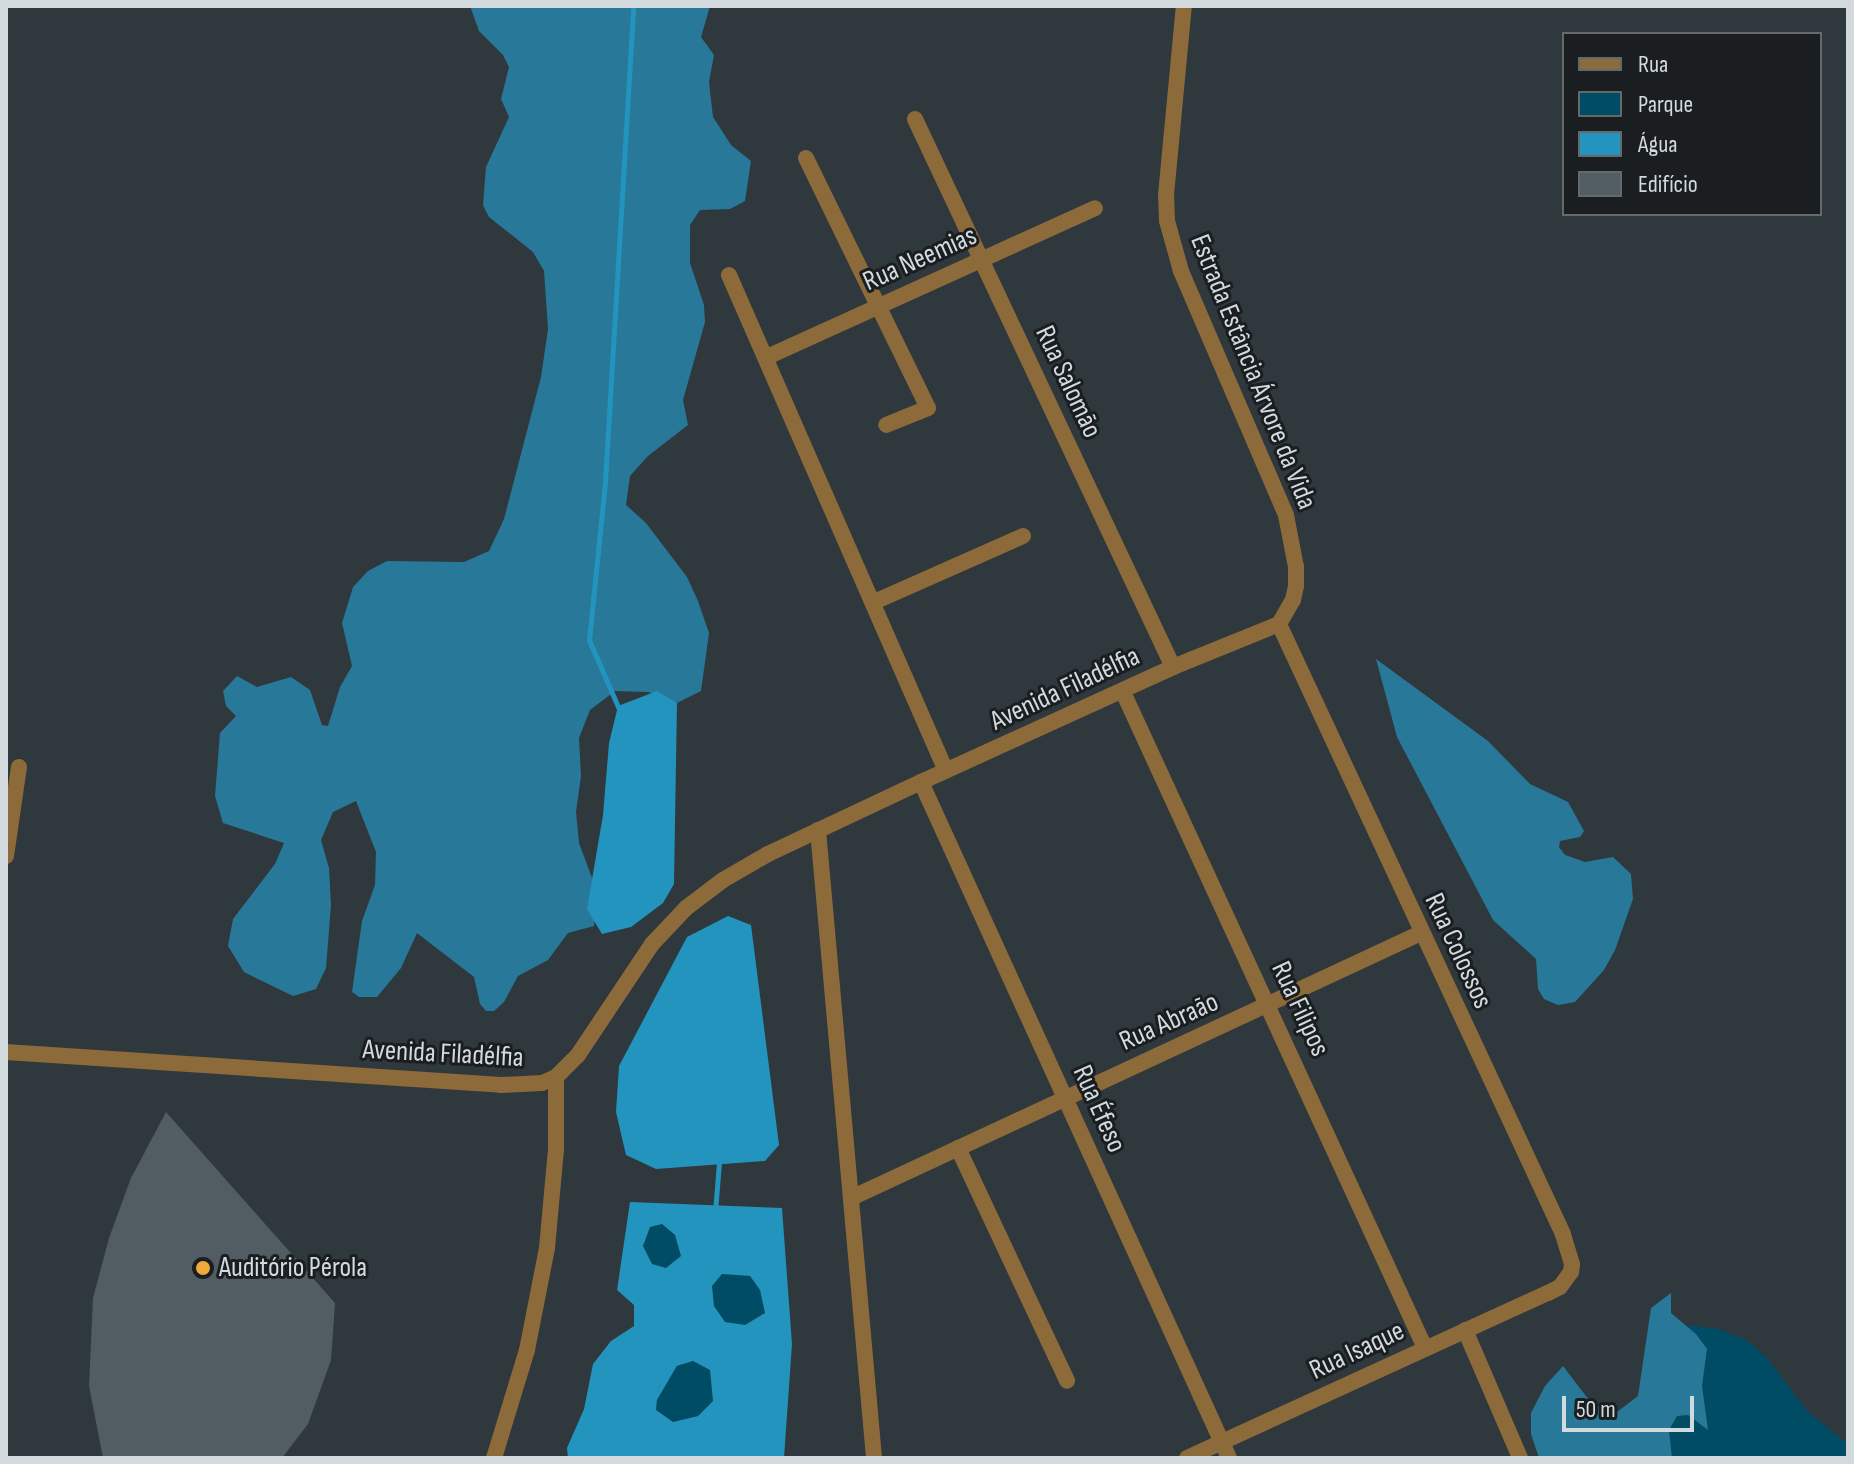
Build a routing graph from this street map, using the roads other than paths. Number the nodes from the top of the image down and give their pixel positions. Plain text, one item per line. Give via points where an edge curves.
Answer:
1 (1184, 6) edge
2 (915, 119) dead end
3 (806, 158) dead end
4 (1095, 208) dead end
5 (982, 259) junction
6 (729, 275) dead end
7 (879, 306) junction
8 (767, 357) junction
9 (886, 425) dead end
10 (1023, 536) dead end
11 (874, 602) junction
12 (1279, 624) junction
13 (1173, 667) junction
14 (1123, 692) junction
15 (19, 767) dead end
16 (946, 771) junction
17 (921, 782) junction
18 (818, 830) junction
19 (6, 856) edge
20 (1421, 933) junction
21 (1270, 1005) junction
22 (6, 1052) edge
23 (556, 1077) junction
24 (1065, 1097) junction
25 (958, 1148) junction
26 (851, 1198) junction
27 (1548, 1293) joint
28 (1465, 1330) junction
29 (1425, 1348) junction
30 (1067, 1381) dead end
31 (1225, 1450) edge
32 (494, 1458) edge
33 (874, 1458) edge
34 (1187, 1458) edge
35 (1520, 1458) edge

1 - 12 street, Estrada Estância Árvore da Vida via 1167,221 1181,271 1277,490 1296,567 1293,600
2 - 5 street, Rua Salomão
3 - 7 street
4 - 5 street, Rua Neemias
5 - 7 street, Rua Neemias
5 - 13 street, Rua Salomão
6 - 8 street
7 - 8 street, Rua Neemias
7 - 9 street via 928,408
8 - 11 street
10 - 11 street
11 - 16 street
12 - 13 street, Avenida Filadélfia
12 - 20 street, Rua Colossos
13 - 14 street, Avenida Filadélfia
14 - 16 street, Avenida Filadélfia
14 - 21 street, Rua Filipos
15 - 19 street
16 - 17 street, Avenida Filadélfia
17 - 18 street, Avenida Filadélfia
17 - 24 street, Rua Éfeso
18 - 23 street, Avenida Filadélfia via 723,880 686,908 652,944 578,1055
18 - 26 street
20 - 21 street, Rua Abraão
20 - 27 street, Rua Colossos via 1563,1234 1571,1272
21 - 24 street, Rua Abraão
21 - 29 street, Rua Filipos
22 - 23 street, Avenida Filadélfia via 501,1085
23 - 32 street via 547,1248 527,1350
24 - 25 street, Rua Abraão
24 - 31 street, Rua Éfeso
25 - 26 street, Rua Abraão
25 - 30 street
26 - 33 street
27 - 28 street, Rua Isaque
28 - 29 street, Rua Isaque
28 - 35 street
29 - 31 street, Rua Isaque
31 - 34 street, Rua Isaque

